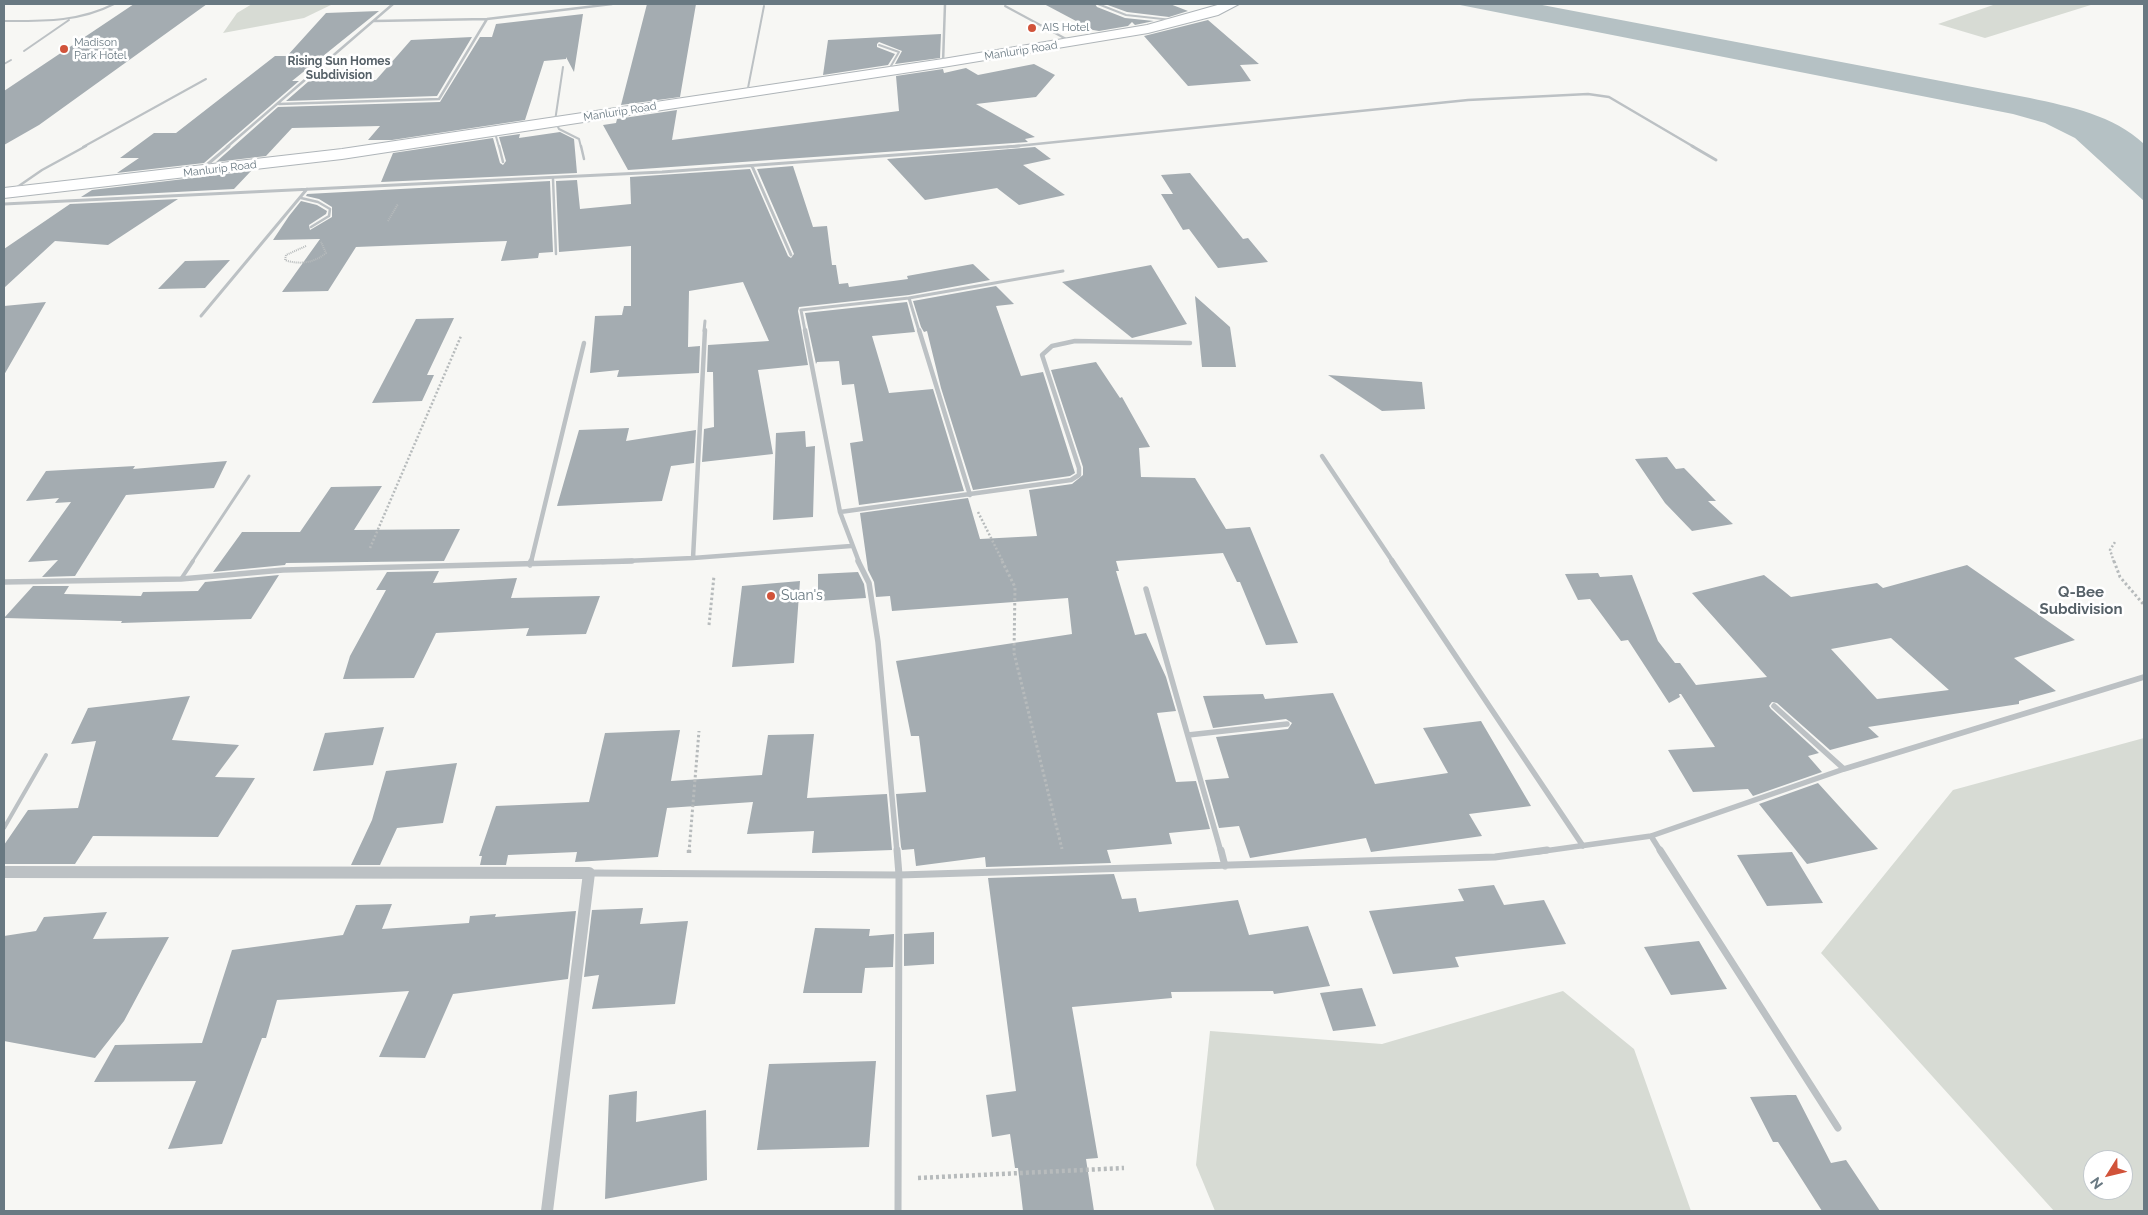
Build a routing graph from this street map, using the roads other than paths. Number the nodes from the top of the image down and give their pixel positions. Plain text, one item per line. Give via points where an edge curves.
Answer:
1 (114, 4) edge
2 (393, 4) edge
3 (559, 4) edge
4 (612, 4) edge
5 (945, 4) edge
6 (1098, 4) edge
7 (1232, 4) edge
8 (764, 6) dead end
9 (1005, 6) dead end
10 (558, 11) junction
11 (488, 19) junction
12 (4, 20) edge
13 (69, 20) junction
14 (373, 21) junction
15 (1182, 21) junction
16 (1072, 42) junction
17 (879, 45) dead end
18 (24, 51) dead end
19 (11, 60) dead end
20 (943, 63) junction
21 (4, 64) edge
22 (563, 67) dead end
23 (888, 71) junction
24 (206, 79) dead end
25 (747, 93) junction
26 (278, 104) junction
27 (555, 121) junction
28 (494, 130) junction
29 (584, 159) dead end
30 (1716, 160) dead end
31 (503, 162) dead end
32 (752, 166) junction
33 (198, 172) junction
34 (553, 179) junction
35 (307, 189) junction
36 (5, 197) edge
37 (301, 198) junction
38 (312, 227) dead end
39 (556, 254) dead end
40 (791, 255) dead end
41 (1062, 271) dead end
42 (909, 298) junction
43 (201, 316) dead end
44 (705, 321) dead end
45 (584, 343) dead end
46 (1190, 343) dead end
47 (1322, 456) dead end
48 (249, 476) dead end
49 (970, 495) junction
50 (840, 512) junction
51 (851, 546) junction
52 (693, 558) junction
53 (530, 565) junction
54 (181, 579) junction
55 (4, 582) edge
56 (1146, 589) dead end
57 (2144, 677) edge
58 (1774, 706) dead end
59 (1287, 724) dead end
60 (1188, 735) junction
61 (46, 755) dead end
62 (1844, 769) junction
63 (4, 828) edge
64 (1651, 836) junction
65 (1583, 846) junction
66 (1225, 866) junction
67 (4, 872) edge
68 (589, 873) junction
69 (899, 875) junction
70 (1838, 1128) dead end
71 (547, 1211) edge
72 (898, 1211) edge

1 - 13 lane via 91,15
2 - 14 street
3 - 10 street
4 - 10 street
5 - 20 street
6 - 15 lane via 1126,14
7 - 15 main road, Manlurip Road
8 - 25 lane
9 - 16 lane
10 - 11 street
11 - 14 street
11 - 26 street via 439,99
12 - 13 lane
13 - 18 lane
14 - 26 street
15 - 16 main road, Manlurip Road
16 - 20 main road, Manlurip Road
17 - 23 lane via 899,52
19 - 21 lane
20 - 23 main road, Manlurip Road
22 - 27 lane
23 - 25 main road, Manlurip Road
24 - 36 lane via 42,170
25 - 27 main road, Manlurip Road
26 - 33 street
27 - 28 main road, Manlurip Road
27 - 29 lane via 559,129 579,139
28 - 31 lane
28 - 33 main road, Manlurip Road
30 - 32 street via 1609,97 1588,94 1468,100 979,150
32 - 34 street
32 - 40 street
33 - 36 main road, Manlurip Road
34 - 35 street
34 - 39 lane
35 - 36 street
35 - 37 street
37 - 38 lane via 330,209 329,216
37 - 43 street
41 - 42 street
42 - 49 street
42 - 50 street via 801,310
44 - 52 street
45 - 53 street
46 - 49 street via 1075,341 1052,346 1042,355 1079,475 1071,480
47 - 65 street
48 - 54 lane
49 - 50 street
50 - 51 street
51 - 52 street
51 - 69 street via 869,583 878,642
52 - 53 street
53 - 54 street via 283,570
54 - 55 street
56 - 60 street
57 - 62 street
58 - 62 street
59 - 60 street
60 - 66 street
61 - 63 lane
62 - 64 street
64 - 65 street
64 - 70 street
65 - 66 street via 1495,857
66 - 69 street
67 - 68 street
68 - 69 street
68 - 71 street
69 - 72 street

